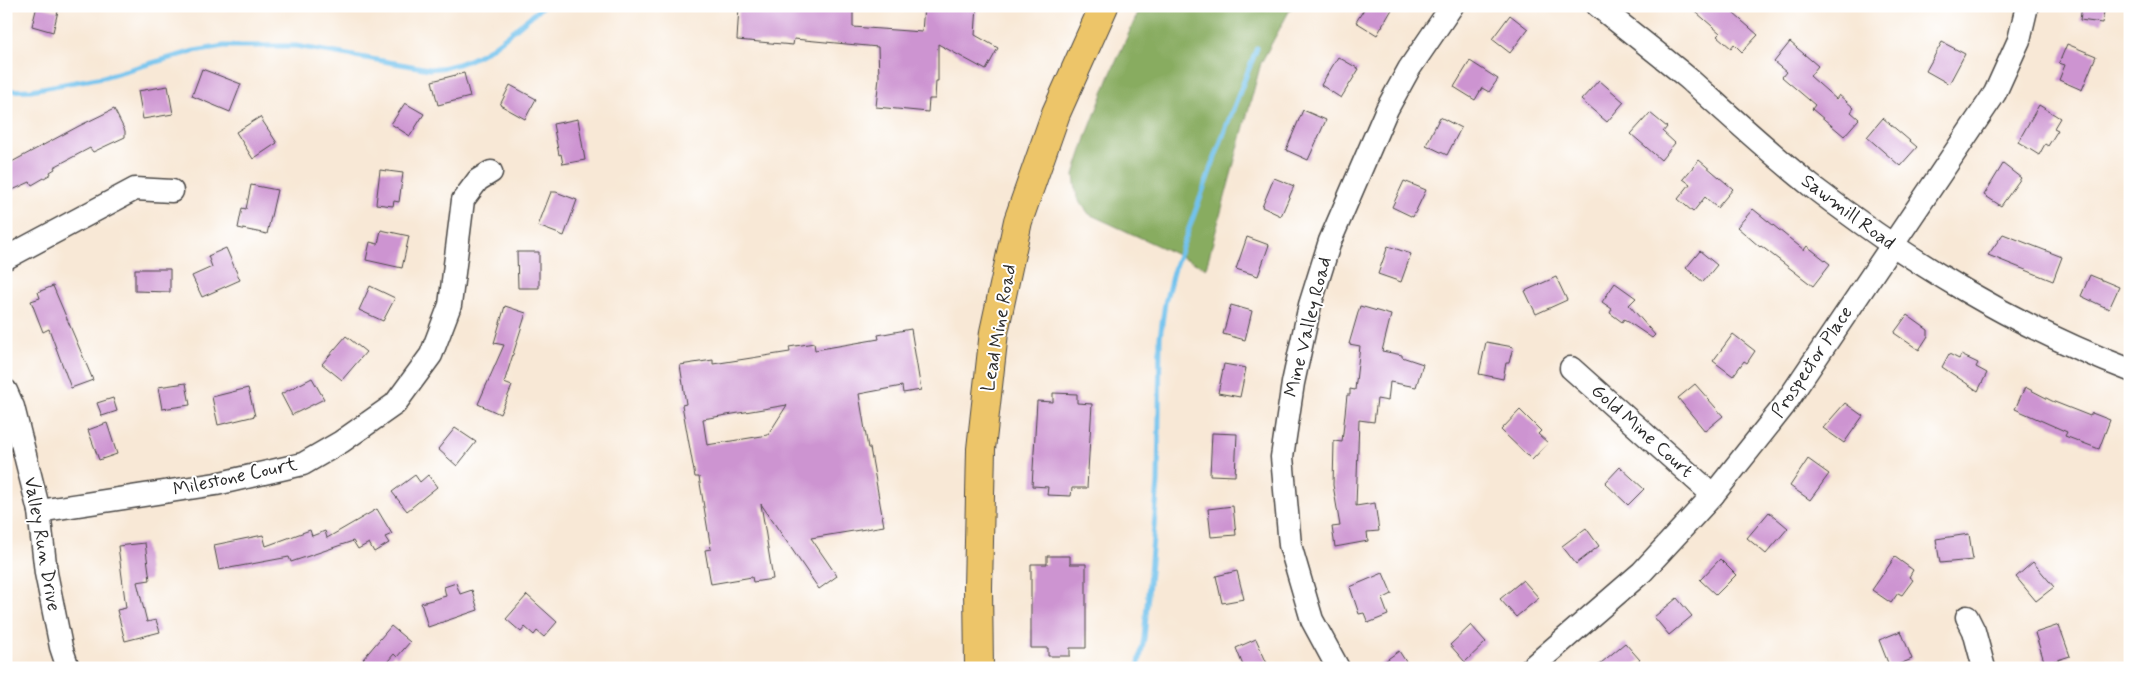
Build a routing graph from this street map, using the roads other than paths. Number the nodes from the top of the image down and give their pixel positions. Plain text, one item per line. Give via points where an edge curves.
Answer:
1 (1104, 6) edge
2 (1452, 6) edge
3 (1598, 6) edge
4 (2027, 6) edge
5 (491, 172) dead end
6 (172, 191) dead end
7 (1892, 245) junction
8 (6, 258) edge
9 (1571, 368) dead end
10 (2130, 370) edge
11 (6, 391) edge
12 (1713, 495) junction
13 (39, 512) junction
14 (1967, 616) dead end
15 (68, 668) edge
16 (979, 668) edge
17 (1338, 668) edge
18 (1531, 668) edge
19 (1984, 668) edge

1 - 16 main road, Lead Mine Road via 1056,113 1021,212 994,332 981,449
2 - 17 street, Mine Valley Road via 1409,69 1388,109 1330,241 1310,305 1293,383 1282,457 1290,545 1312,620
3 - 7 street, Sawmill Road via 1813,187
4 - 7 street, Prospector Place via 2018,40 1995,93
5 - 13 street, Milestone Court via 478,180 463,200 450,305 430,355 395,404 303,464 216,484
6 - 8 street via 136,189
7 - 10 street, Sawmill Road via 1980,301 2056,340
7 - 12 street, Prospector Place via 1783,407
9 - 12 street, Gold Mine Court
11 - 13 street, Valley Run Drive via 13,407
12 - 18 street, Prospector Place via 1642,572
13 - 15 street, Valley Run Drive via 46,573
14 - 19 street

